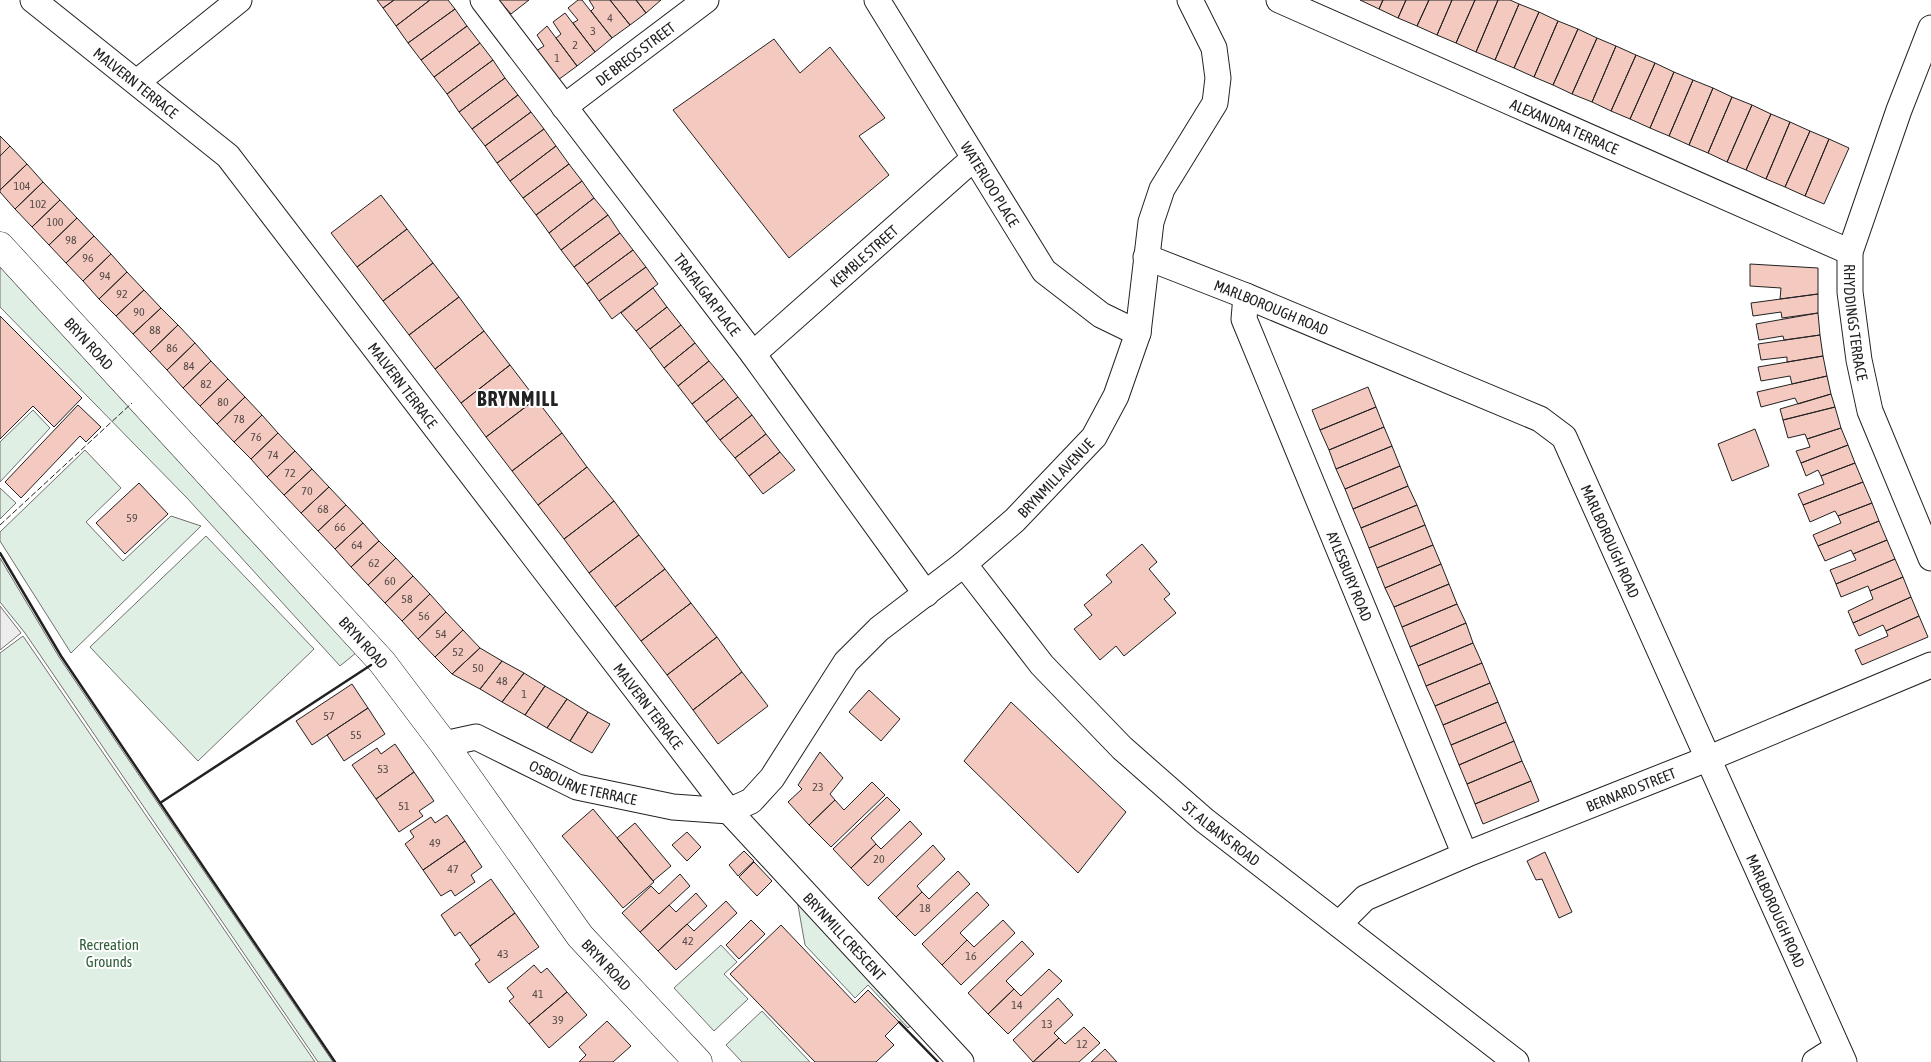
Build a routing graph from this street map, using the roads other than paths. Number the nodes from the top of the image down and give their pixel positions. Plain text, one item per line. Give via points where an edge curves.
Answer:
1 (33, 0) edge
2 (239, 0) edge
3 (483, 0) edge
4 (706, 0) edge
5 (877, 0) edge
6 (1190, 0) edge
7 (1279, 0) edge
8 (1931, 28) edge
9 (137, 82) junction
10 (564, 107) junction
11 (973, 159) junction
12 (0, 246) edge
13 (1850, 252) junction
14 (1146, 257) junction
15 (1246, 296) junction
16 (1138, 333) junction
17 (753, 354) junction
18 (1931, 558) edge
19 (964, 564) junction
20 (926, 594) junction
21 (1931, 665) edge
22 (444, 744) junction
23 (1707, 759) junction
24 (729, 810) junction
25 (1465, 855) junction
26 (1339, 924) junction
27 (1840, 1055) edge
28 (698, 1062) edge
29 (961, 1062) edge
30 (1516, 1062) edge
31 (1815, 1062) edge

1 - 9 street, MALVERN TERRACE
2 - 9 street
3 - 10 street, TRAFALGAR PLACE
4 - 10 street, DE BREOS STREET
5 - 11 street, WATERLOO PLACE
6 - 14 street, BRYNMILL AVENUE via 1214,48 1218,78 1215,103 1162,189 1151,222
7 - 13 street, ALEXANDRA TERRACE
8 - 13 street, RHYDDINGS TERRACE
9 - 24 street, MALVERN TERRACE via 228,156
10 - 17 street, TRAFALGAR PLACE
11 - 16 street, WATERLOO PLACE via 1044,271 1101,315
11 - 17 street, KEMBLE STREET
12 - 22 street, BRYN ROAD via 382,662
13 - 18 street, RHYDDINGS TERRACE via 1850,292 1870,411
14 - 15 street, MARLBOROUGH ROAD
14 - 16 street, BRYNMILL AVENUE
15 - 23 street, MARLBOROUGH ROAD via 1540,419 1564,437
15 - 25 street, AYLESBURY ROAD via 1244,319
16 - 19 street, BRYNMILL AVENUE via 1116,396 1094,437 1015,520
17 - 20 street, TRAFALGAR PLACE
19 - 20 street, BRYNMILL AVENUE
19 - 26 street, ST. ALBANS ROAD via 1042,665 1122,748 1204,820
20 - 24 street, BRYNMILL AVENUE via 879,629 846,662 772,778 752,801
21 - 23 street, BERNARD STREET
22 - 24 street, OSBOURNE TERRACE via 476,737 577,787 673,807
22 - 28 street, BRYN ROAD via 580,936
23 - 25 street, BERNARD STREET
23 - 27 street, MARLBOROUGH ROAD
24 - 29 street, BRYNMILL CRESCENT
25 - 26 street, BERNARD STREET via 1365,898
26 - 30 street, ST. ALBANS ROAD
27 - 31 street

